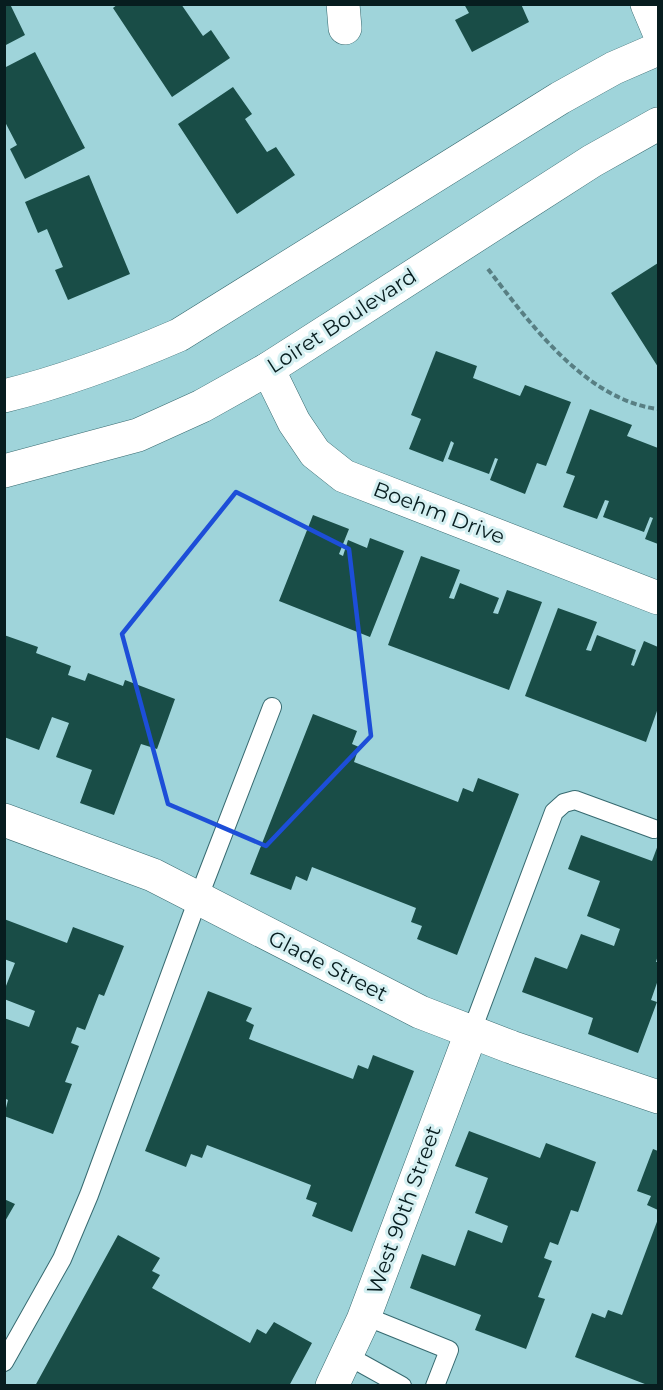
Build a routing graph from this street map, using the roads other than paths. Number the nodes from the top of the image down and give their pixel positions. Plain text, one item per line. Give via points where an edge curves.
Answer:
1 (647, 4) edge
2 (658, 30) edge
3 (658, 49) edge
4 (658, 124) edge
5 (268, 369) junction
6 (4, 396) edge
7 (4, 471) edge
8 (658, 598) edge
9 (272, 707) dead end
10 (4, 820) edge
11 (654, 829) dead end
12 (198, 899) junction
13 (471, 1033) junction
14 (658, 1097) edge
15 (365, 1316) junction
16 (348, 1356) junction
17 (4, 1362) edge
18 (332, 1386) edge
19 (402, 1386) edge
20 (435, 1386) edge

1 - 2 street
3 - 6 street via 560,98 179,335 66,380
4 - 5 street, Loiret Boulevard via 592,160
5 - 7 street, Loiret Boulevard via 202,406 138,435
5 - 8 street, Boehm Drive via 294,422 315,453 344,476
9 - 12 lane
10 - 12 street, Glade Street via 153,875
11 - 13 lane via 575,800 554,812
12 - 13 street, Glade Street via 420,1012
12 - 17 lane via 89,1195 62,1259
13 - 14 street, Glade Street
13 - 15 street, West 90th Street
15 - 16 street, West 90th Street
15 - 20 lane via 449,1350
16 - 18 street, West 90th Street
16 - 19 lane

